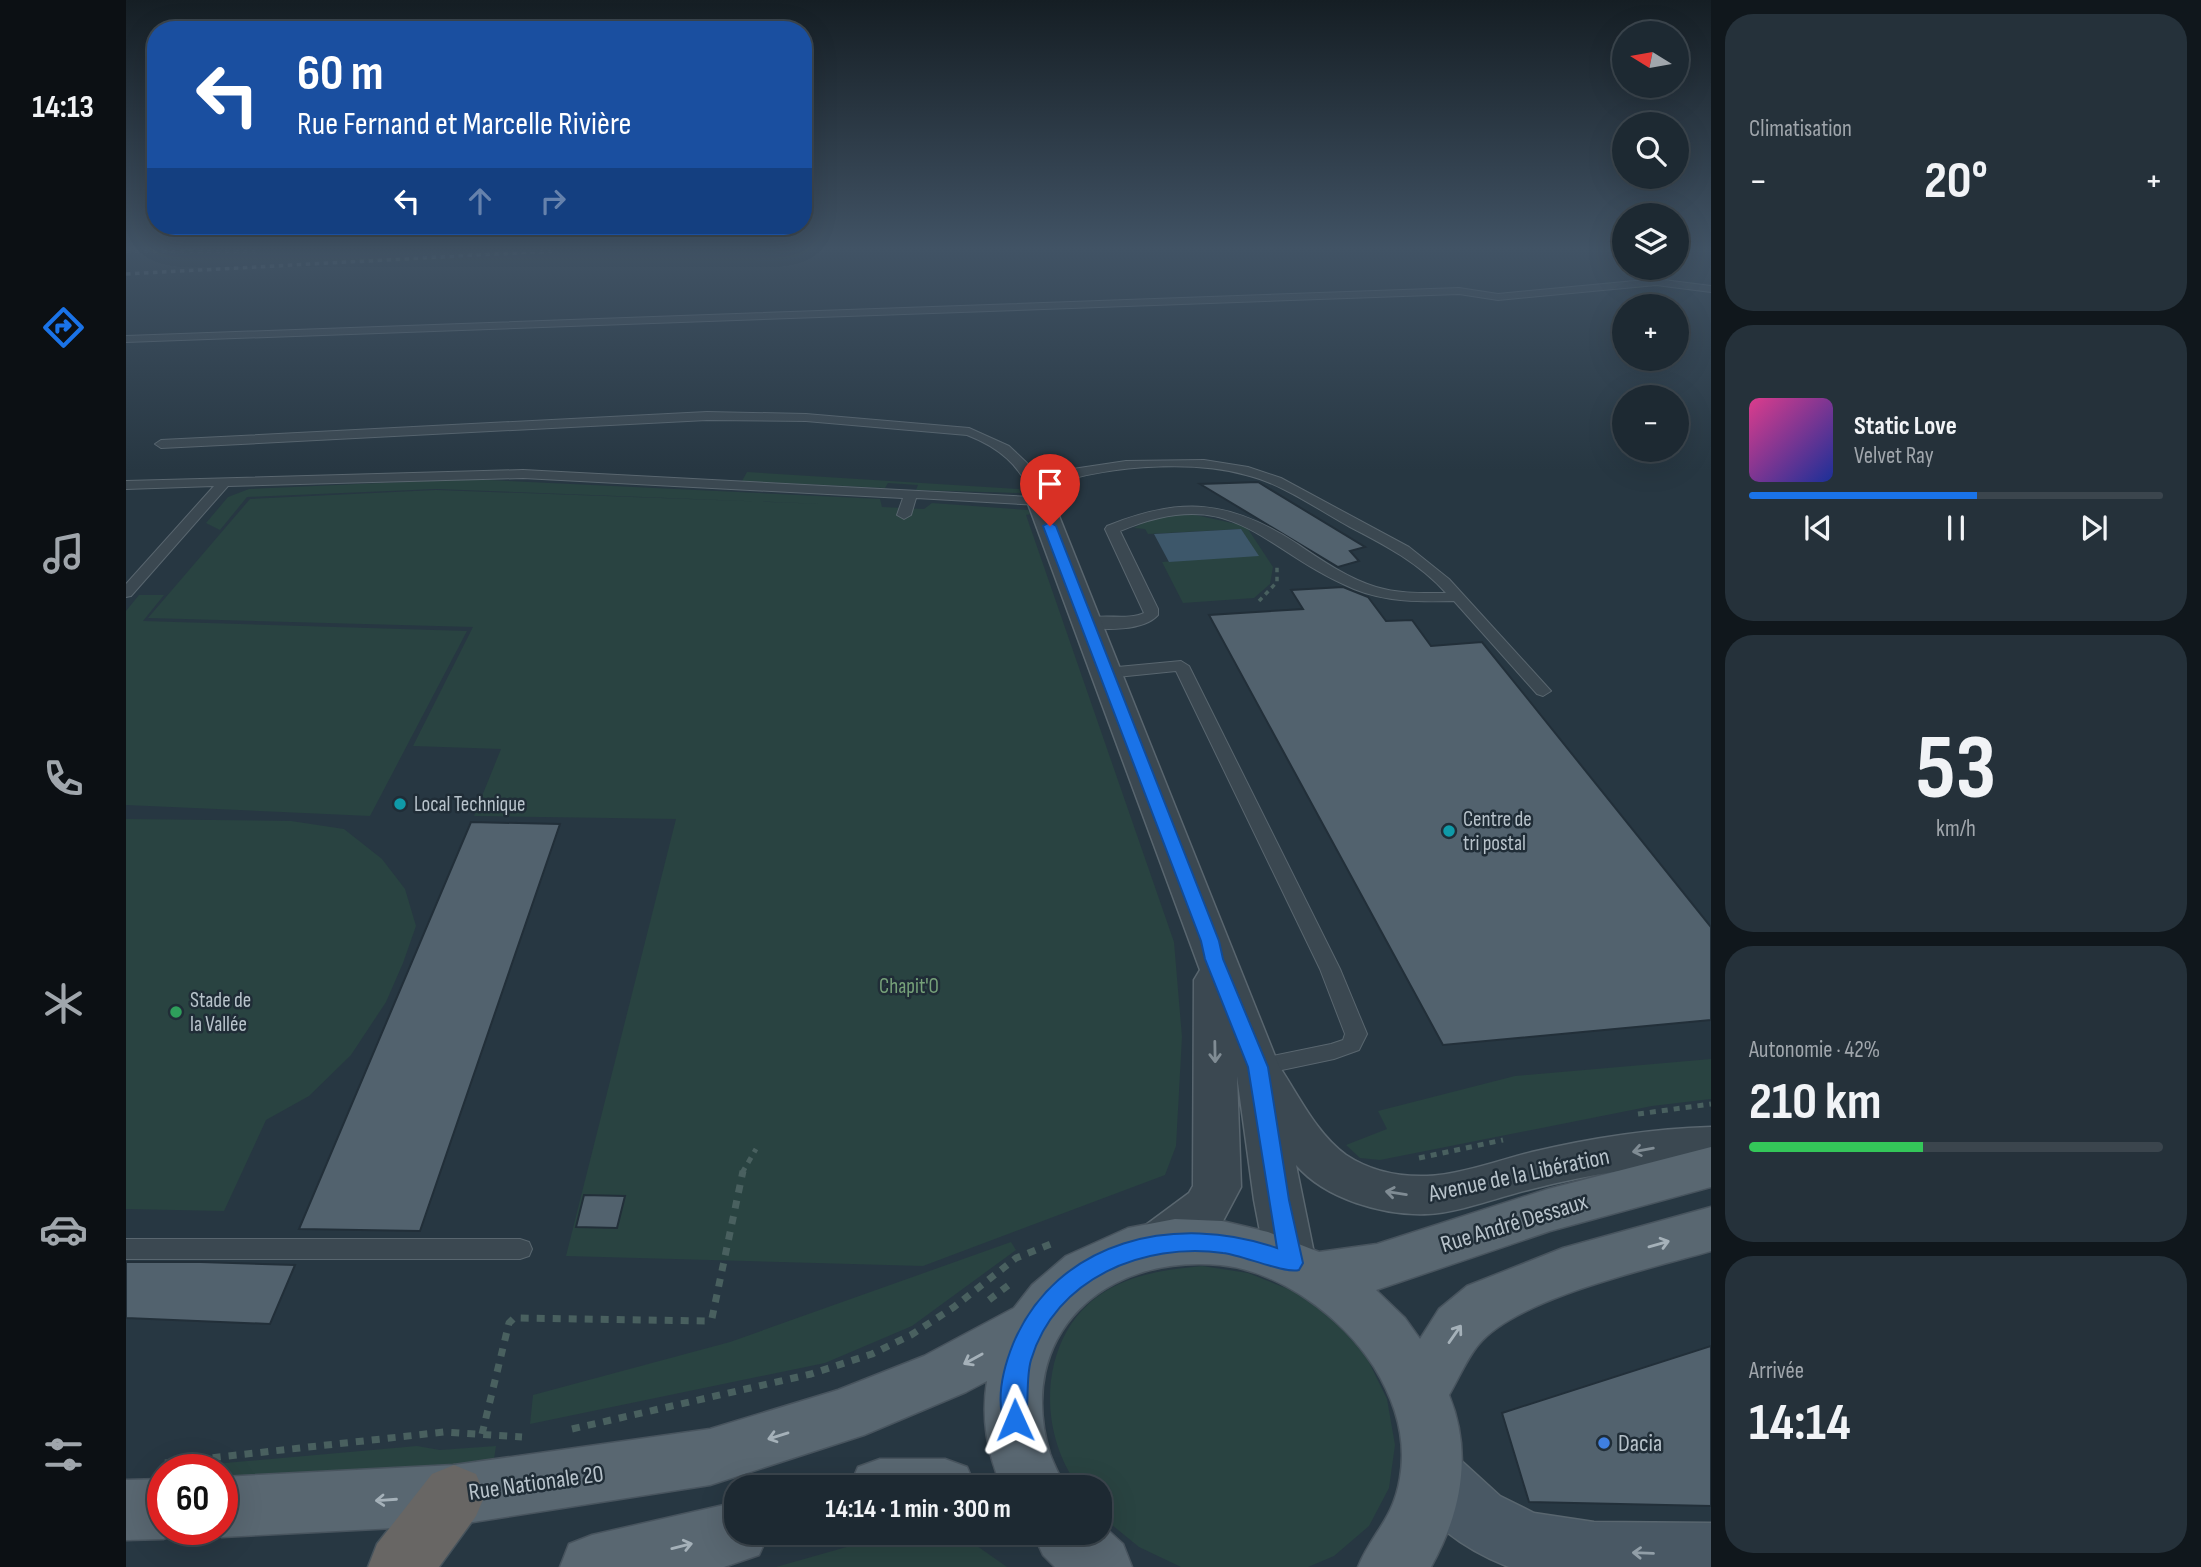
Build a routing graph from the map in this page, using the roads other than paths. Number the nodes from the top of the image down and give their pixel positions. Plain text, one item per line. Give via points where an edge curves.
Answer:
1 (539, 324) edge
2 (126, 339) edge
3 (162, 444) dead end
4 (225, 482) junction
5 (126, 485) edge
6 (1038, 494) junction
7 (911, 495) junction
8 (904, 515) dead end
9 (126, 593) edge
10 (1455, 597) junction
11 (1088, 623) junction
12 (1107, 673) junction
13 (1543, 691) dead end
14 (1214, 959) junction
15 (1258, 1067) junction
16 (1711, 1145) edge
17 (1711, 1167) edge
18 (1711, 1229) edge
19 (1156, 1244) junction
20 (126, 1248) edge
21 (520, 1249) dead end
22 (1304, 1269) junction
23 (1026, 1302) junction
24 (1419, 1392) junction
25 (1029, 1475) edge
26 (1433, 1476) junction
27 (454, 1495) junction
28 (238, 1506) edge
29 (724, 1536) edge
30 (1077, 1545) edge
31 (1711, 1555) edge
32 (400, 1567) edge
33 (592, 1567) edge
34 (1100, 1567) edge
35 (1390, 1567) edge

1 - 2 lane
3 - 6 lane via 707,416 806,417 985,437 1026,466
4 - 5 lane
4 - 7 lane via 523,474
4 - 9 lane
6 - 7 lane
6 - 10 lane via 1066,474 1126,465 1204,464 1248,471 1276,481 1404,550 1444,582
6 - 11 street
7 - 8 lane
10 - 11 lane via 1408,593 1396,597 1358,586 1237,517 1175,512 1146,515 1112,529 1151,615
10 - 13 lane
11 - 12 street
12 - 14 street
12 - 15 lane via 1181,666 1330,969 1356,1034 1351,1045 1334,1051
14 - 15 street
14 -> 19 street via 1217,1187 1206,1207
16 -> 15 street, Avenue de la Libération via 1675,1144 1568,1163 1431,1195 1381,1191 1329,1166 1307,1147
15 - 22 street via 1278,1200
17 - 22 main road, Rue André Dessaux via 1548,1210 1377,1267
24 -> 18 main road via 1459,1326 1487,1303 1563,1271
19 - 22 main road via 1224,1244
19 - 23 main road via 1106,1259 1064,1287
20 - 21 lane
22 - 24 main road via 1348,1298 1377,1325
23 - 25 main road via 1013,1399 1017,1440
23 -> 27 main road, Rue Nationale 20 via 946,1374 843,1416 710,1457
24 - 26 main road via 1428,1419
31 -> 26 main road via 1546,1548 1508,1536 1484,1522
26 - 35 main road via 1421,1521
27 -> 28 main road, Rue Nationale 20
27 - 32 highway
33 -> 29 main road
30 - 34 main road

